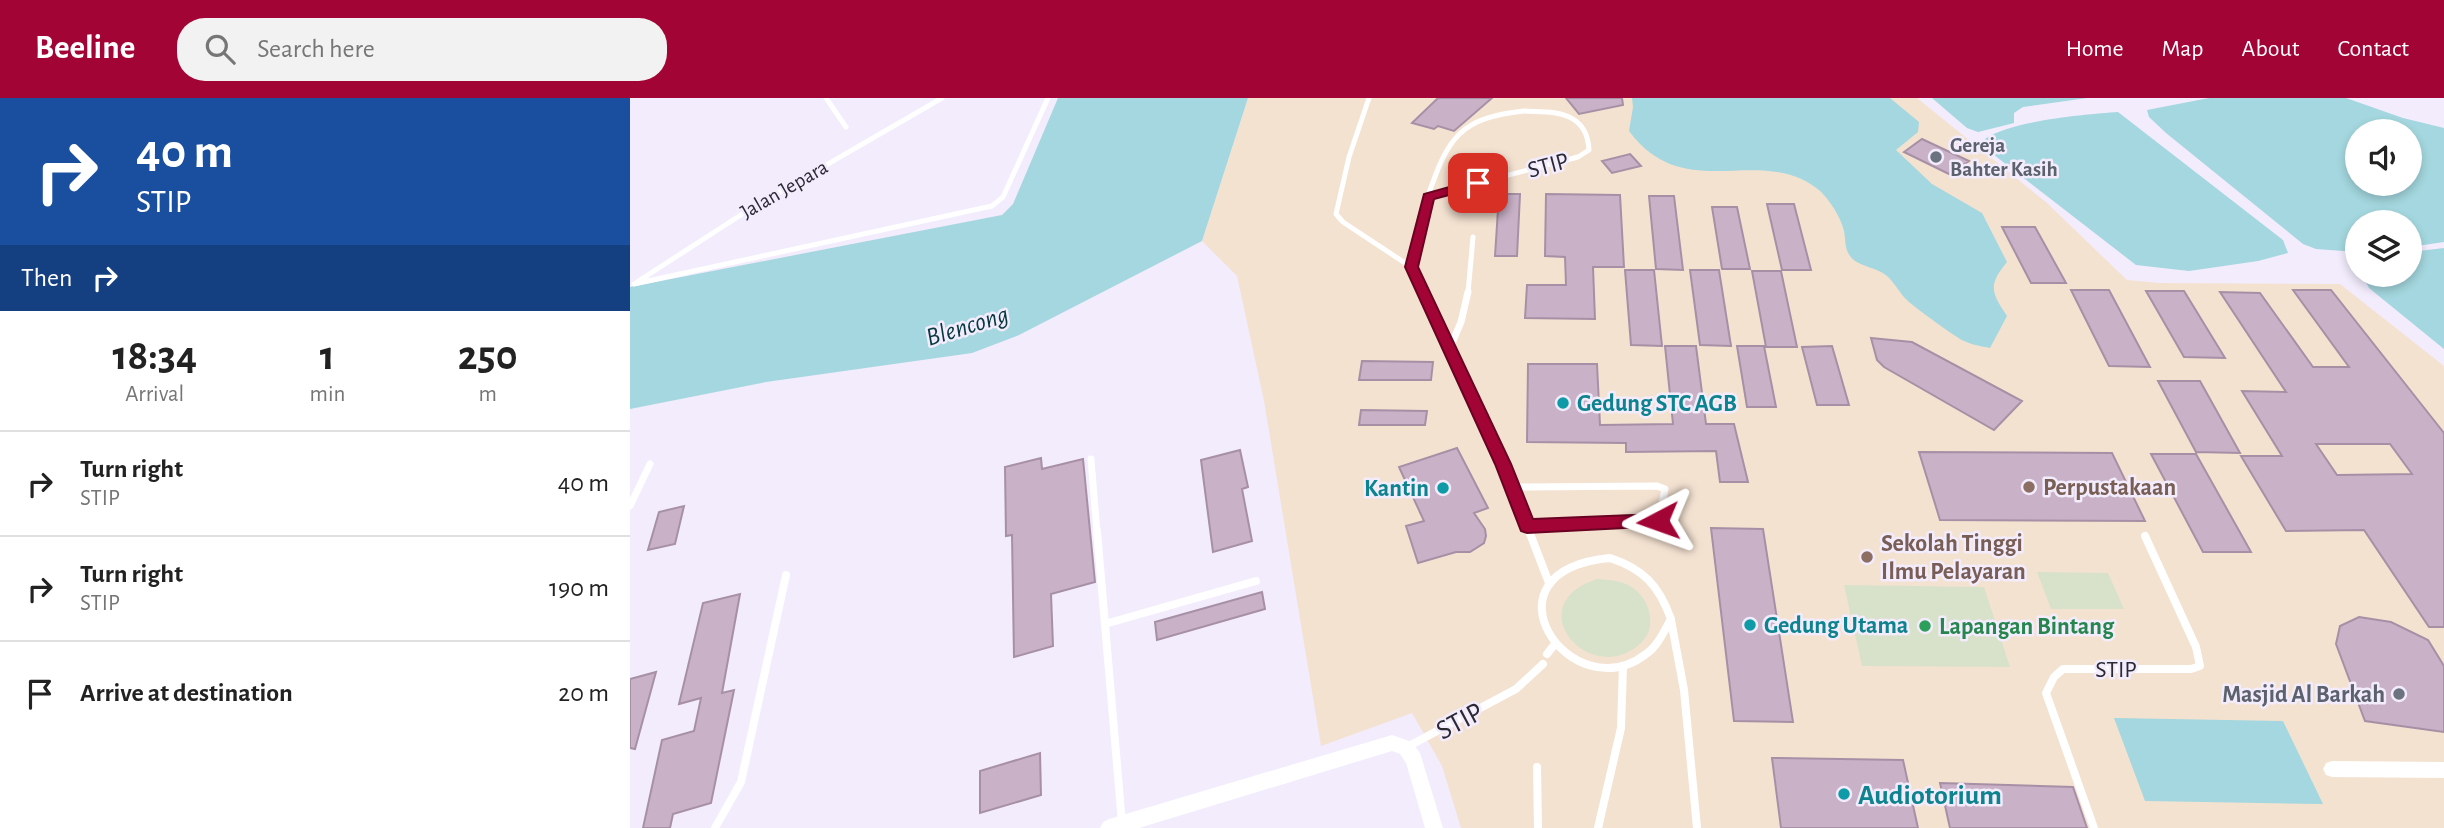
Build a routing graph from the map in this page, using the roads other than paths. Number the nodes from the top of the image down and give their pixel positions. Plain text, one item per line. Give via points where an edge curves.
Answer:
1 (826, 98) edge
2 (942, 98) edge
3 (1048, 98) edge
4 (1369, 98) edge
5 (846, 127) dead end
6 (1428, 196) junction
7 (1473, 237) dead end
8 (1411, 267) junction
9 (632, 285) edge
10 (1450, 348) junction
11 (1091, 459) dead end
12 (650, 464) dead end
13 (1512, 487) junction
14 (630, 506) edge
15 (1527, 526) junction
16 (2145, 536) dead end
17 (786, 575) dead end
18 (1256, 581) dead end
19 (1549, 583) junction
20 (1671, 619) junction
21 (1105, 625) junction
22 (1555, 644) junction
23 (1547, 654) dead end
24 (1543, 664) dead end
25 (1623, 666) junction
26 (1406, 748) junction
27 (1537, 767) dead end
28 (2332, 769) dead end
29 (2444, 770) edge
30 (1116, 826) edge
31 (715, 828) edge
32 (1434, 828) edge
33 (1538, 828) edge
34 (1598, 828) edge
35 (1697, 828) edge
36 (2094, 828) edge

1 - 5 lane
2 - 9 lane, Jalan Jepara via 750,209
3 - 9 lane via 1003,197 992,206
4 - 8 lane via 1336,214
6 - 6 lane, STIP via 1584,154 1589,150 1589,137 1561,114 1528,109 1490,115 1471,124 1444,154
6 - 8 lane
7 - 10 lane via 1466,310
8 - 10 lane
10 - 13 lane
11 - 21 lane
12 - 14 lane
13 - 15 lane
13 - 15 lane via 1665,489 1659,520 1654,523
15 - 19 lane
16 - 36 lane, STIP via 2196,647 2200,666 2063,669 2054,677 2046,693
17 - 31 lane via 741,782
18 - 21 lane
19 - 20 lane via 1565,568 1586,559 1610,558 1633,565 1652,578
19 - 22 lane via 1541,603 1542,624
20 - 25 lane via 1645,656
20 - 35 lane via 1684,690
21 - 30 lane
22 - 23 lane
22 - 25 lane via 1573,659 1597,667
24 - 26 lane, STIP via 1516,689
25 - 34 lane via 1621,728
26 - 30 street via 1392,743
26 - 32 street via 1414,759
27 - 33 lane
28 - 29 street

